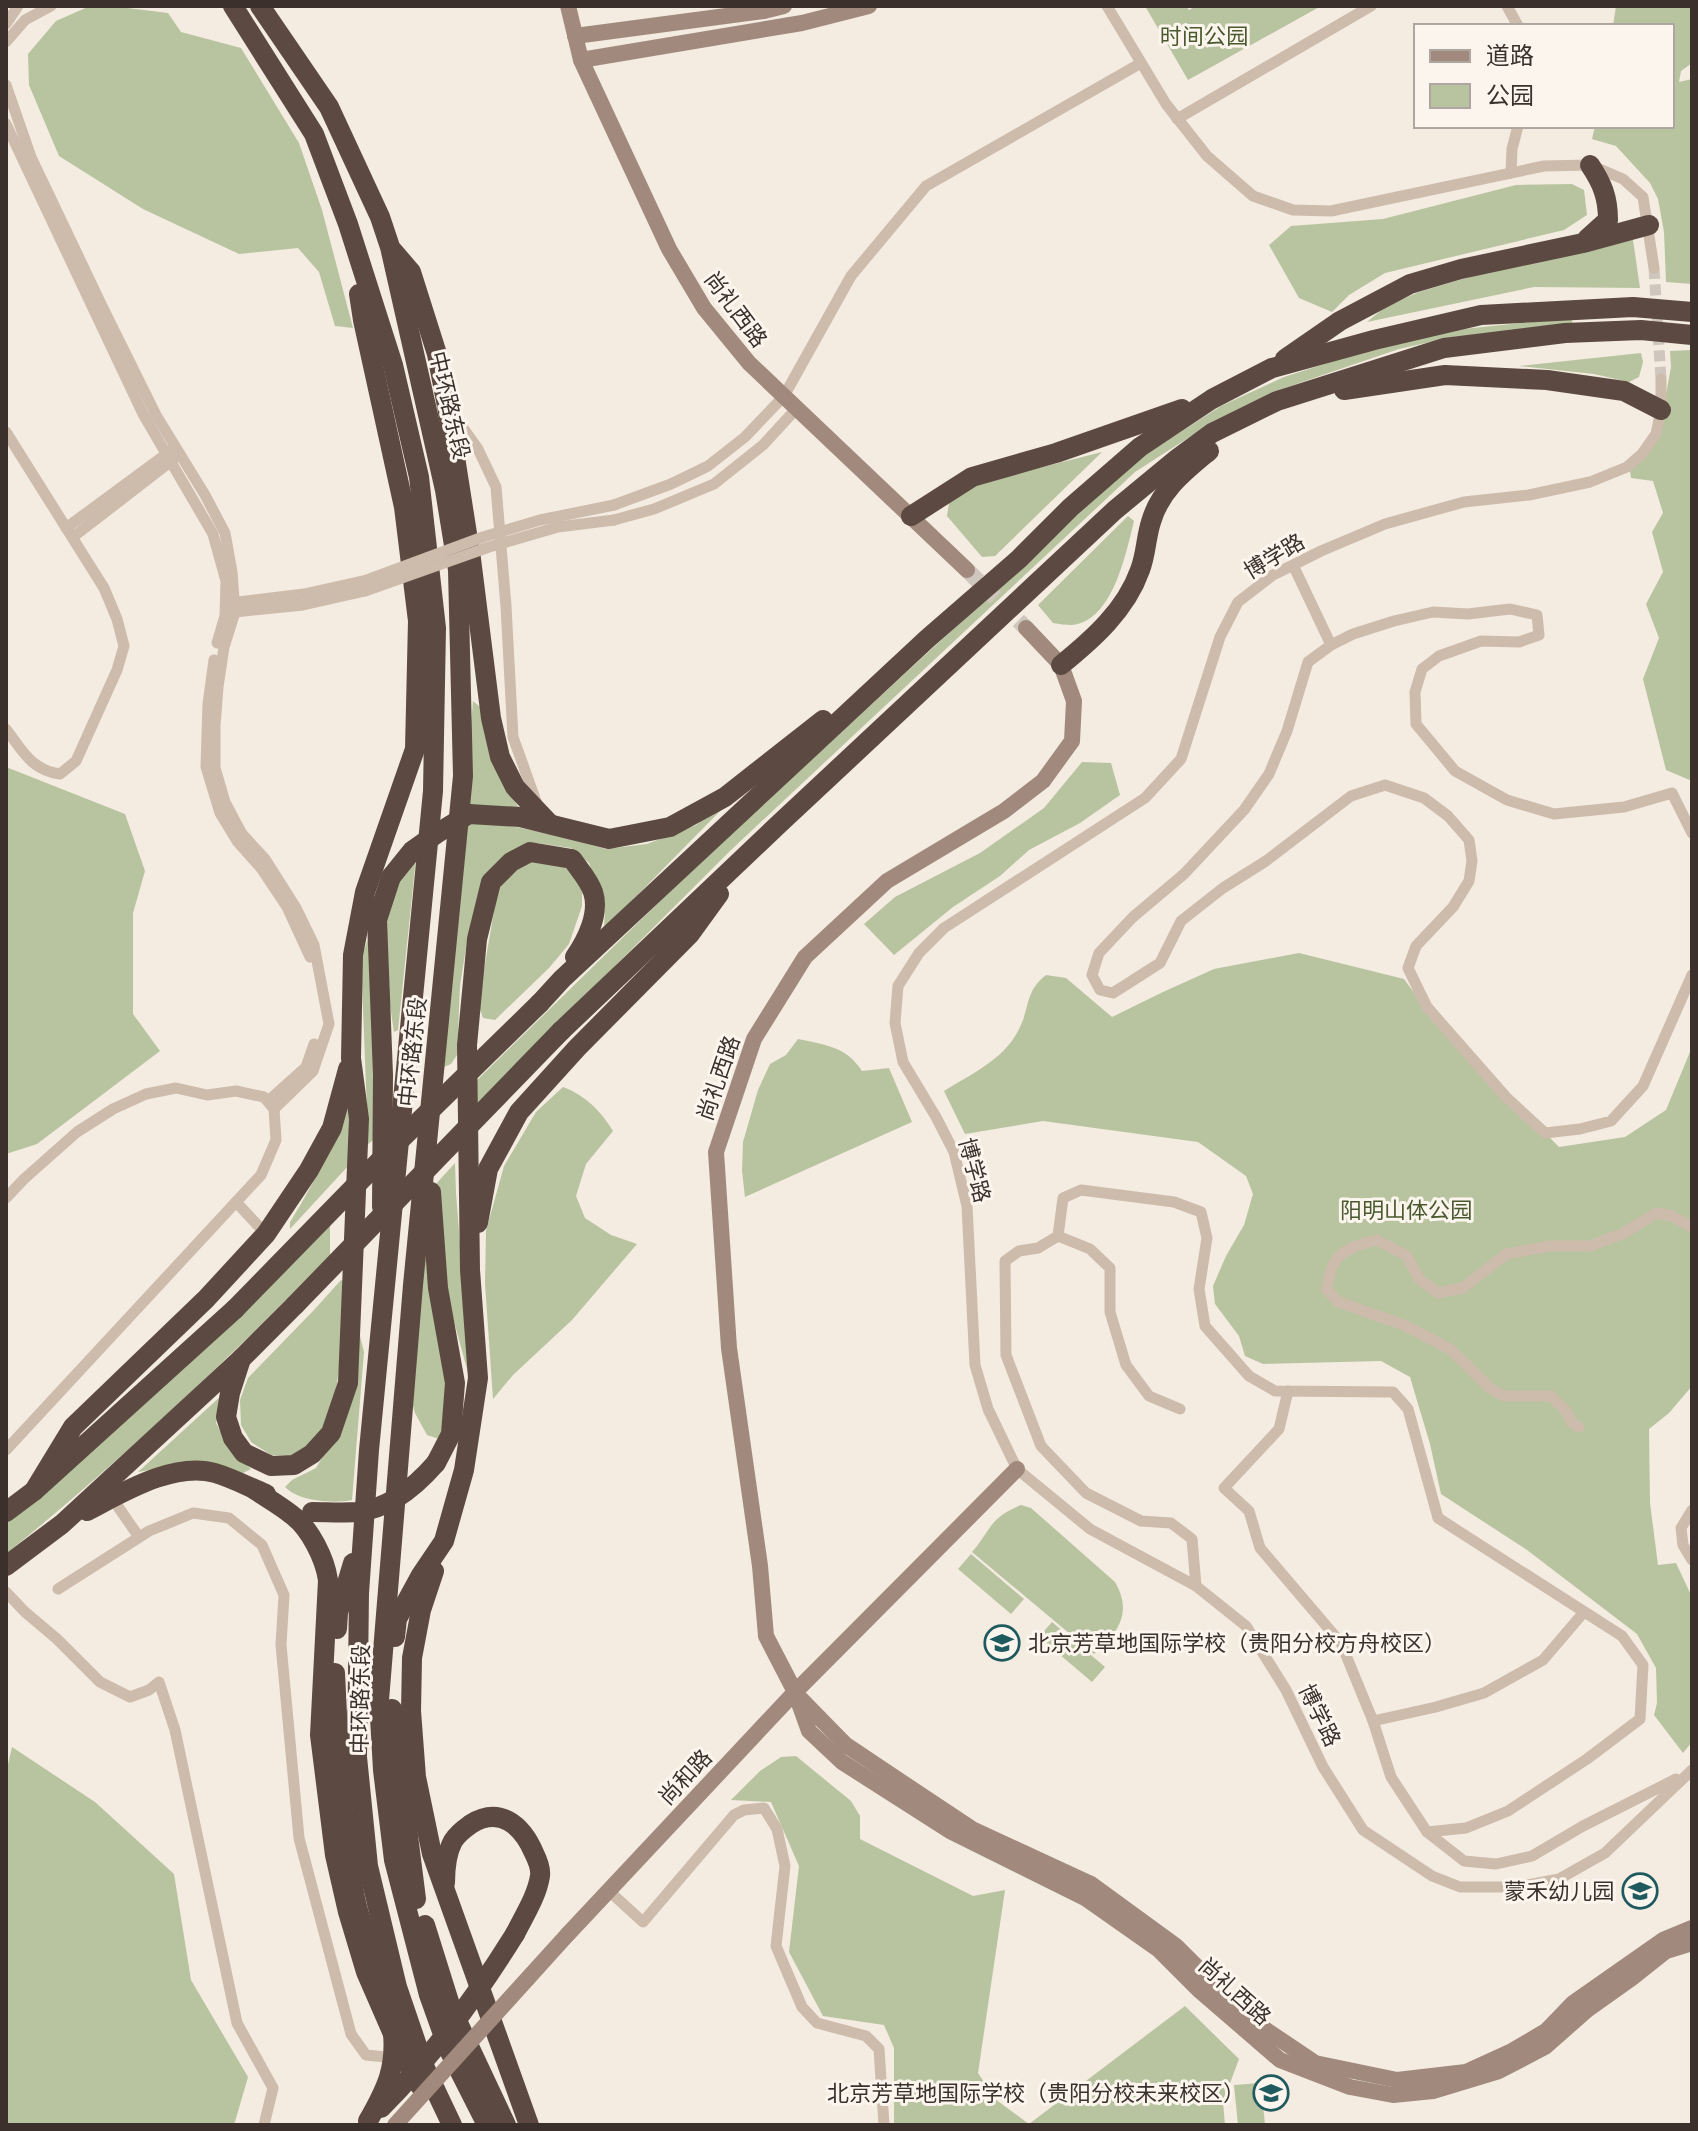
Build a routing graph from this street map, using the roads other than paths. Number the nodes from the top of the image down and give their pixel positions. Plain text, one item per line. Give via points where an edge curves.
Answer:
1 (18, 6) edge
2 (51, 6) edge
3 (233, 6) edge
4 (260, 6) edge
5 (568, 6) edge
6 (784, 6) edge
7 (869, 6) edge
8 (1107, 6) edge
9 (1371, 6) edge
10 (1507, 6) edge
11 (6, 24) edge
12 (1517, 24) edge
13 (575, 36) junction
14 (6, 42) edge
15 (581, 60) junction
16 (1141, 63) junction
17 (6, 85) edge
18 (1177, 119) junction
19 (6, 124) edge
20 (1517, 128) edge
21 (1590, 165) junction
22 (1511, 173) junction
23 (1649, 225) junction
24 (350, 231) junction
25 (1583, 243) junction
26 (390, 247) junction
27 (1654, 268) tunnel mouth
28 (1692, 312) edge
29 (1692, 335) edge
30 (1272, 368) junction
31 (1661, 379) tunnel mouth
32 (784, 396) junction
33 (1212, 399) junction
34 (1277, 401) junction
35 (447, 406) junction
36 (797, 408) junction
37 (1661, 410) junction
38 (1249, 415) junction
39 (6, 432) edge
40 (173, 454) junction
41 (911, 516) junction
42 (70, 533) junction
43 (411, 564) junction
44 (1293, 565) junction
45 (967, 570) tunnel mouth
46 (366, 585) junction
47 (230, 609) junction
48 (1026, 628) tunnel mouth
49 (927, 639) junction
50 (1331, 645) junction
51 (1061, 665) junction
52 (6, 729) edge
53 (545, 819) junction
54 (1692, 833) edge
55 (751, 851) junction
56 (1692, 975) edge
57 (562, 979) junction
58 (351, 1058) junction
59 (271, 1105) junction
60 (426, 1148) junction
61 (6, 1198) edge
62 (236, 1202) junction
63 (1692, 1227) edge
64 (266, 1234) junction
65 (1058, 1236) junction
66 (470, 1270) junction
67 (380, 1356) junction
68 (241, 1359) junction
69 (1288, 1391) junction
70 (1180, 1409) dead end
71 (1579, 1427) dead end
72 (6, 1450) edge
73 (1017, 1469) junction
74 (255, 1490) junction
75 (34, 1491) junction
76 (112, 1498) junction
77 (1692, 1510) edge
78 (6, 1512) edge
79 (62, 1524) junction
80 (364, 1529) junction
81 (139, 1537) junction
82 (444, 1541) junction
83 (1692, 1560) edge
84 (6, 1566) edge
85 (1196, 1586) junction
86 (58, 1589) dead end
87 (6, 1592) edge
88 (1584, 1612) junction
89 (795, 1692) junction
90 (1373, 1721) junction
91 (1690, 1772) edge
92 (1427, 1832) junction
93 (413, 1878) junction
94 (444, 1891) junction
95 (609, 1891) junction
96 (1692, 1928) edge
97 (1692, 1943) edge
98 (429, 1995) junction
99 (404, 2055) junction
100 (366, 2123) edge
101 (264, 2125) edge
102 (395, 2125) edge
103 (440, 2125) edge
104 (452, 2125) edge
105 (487, 2125) edge
106 (506, 2125) edge
107 (529, 2125) edge
108 (884, 2125) edge

1 - 11 street
2 - 14 street via 25,20
3 - 24 highway, 中环路东段 via 314,134
4 - 26 highway, 中环路东段 via 329,107
5 - 13 street, 尚礼西路
6 - 13 street
7 - 15 street via 802,23
8 - 16 street
9 - 18 street
10 - 12 street
13 - 15 street, 尚礼西路
15 - 32 street, 尚礼西路 via 669,249 704,308
16 - 18 street
16 - 32 street via 926,186 851,276
17 - 40 street via 31,157
18 - 22 street via 1207,156 1253,196 1293,210 1331,211
19 - 40 street via 143,414
20 - 22 street
21 - 22 street
21 - 23 street via 1623,179 1643,197
21 - 25 highway via 1602,183 1608,220
23 - 25 highway
23 - 27 street
24 - 43 highway
24 - 67 highway, 中环路东段 via 393,365 419,477 436,628 433,791
25 - 30 highway via 1410,284 1340,321
26 - 35 highway via 411,272
26 - 60 highway, 中环路东段 via 458,570 463,776
28 - 30 highway via 1633,307 1481,315
29 - 34 highway via 1641,330 1565,333 1444,348
30 - 33 highway
31 - 37 street, 博学路
32 - 36 street, 尚礼西路
32 - 43 street, bridge via 708,466 671,484 614,505 483,537
33 - 41 highway via 972,477
33 - 49 highway via 1140,447
34 - 37 highway via 1445,375 1547,380 1624,391
34 - 38 highway
35 - 53 highway via 500,757 515,787
35 - 53 street via 478,449 496,487 513,737
36 - 41 street, 尚礼西路
36 - 46 street, bridge via 763,445 714,484 654,509 558,527
37 - 44 street, 博学路 via 1656,434 1627,467 1590,482 1464,502 1385,524
38 - 51 highway via 1169,485 1152,518 1140,571 1119,609
38 - 55 highway via 1212,433 1115,510
39 - 42 street
40 - 42 street
40 - 47 street via 213,534
41 - 45 street, 尚礼西路
42 - 52 street via 117,619 124,646 117,670 76,761 60,774 33,764
43 - 46 street, bridge
43 - 58 highway via 418,621 415,749 365,892 353,955
44 - 50 street
44 - 73 street, 博学路 via 1238,602 1220,637 1181,759 1145,798 944,928 919,953 898,986 895,1023 903,1062 954,1152 967,1206 975,1365 988,1409
46 - 47 street via 303,605
47 - 59 street via 216,648 206,767 220,813 287,907 310,953 321,1027 306,1067
48 - 51 street, 尚礼西路
49 - 53 highway via 725,797 670,827 609,839
49 - 57 highway
50 - 54 street via 1433,612 1510,609 1537,615 1539,635 1519,642 1481,641 1439,656 1422,669 1415,692 1416,724 1455,771 1507,800 1554,814 1624,807 1672,793
50 - 56 street via 1308,662 1269,774 1244,810 1099,953 1092,975 1100,990 1113,993 1160,963 1181,921 1351,796 1385,785 1424,798 1448,816 1469,840 1472,861 1469,881 1453,907 1416,946 1408,968 1427,1007 1545,1133 1611,1121 1643,1086
51 - 89 street, 尚礼西路 via 1074,701 1072,741 1043,781 1004,811 887,881 805,957 754,1039 716,1152 729,1348 766,1636
53 - 67 highway, bridge via 469,814 412,851 391,877 377,920 383,1075
55 - 66 highway via 690,934 519,1112 488,1169
55 - 68 highway, bridge via 561,1031
57 - 66 highway via 586,942 594,893 572,859 530,852 491,882 477,939 467,1045
57 - 75 highway, bridge via 235,1309
58 - 64 highway via 332,1128
58 - 68 highway via 359,1119 348,1383 331,1433 312,1454 294,1465 271,1466 244,1453 226,1417
59 - 61 street via 264,1097 236,1091 207,1095 176,1088 146,1094 77,1132
59 - 62 street via 276,1140 261,1175
60 - 74 highway, bridge via 438,1288 455,1383 451,1434 422,1479 384,1504 359,1512 312,1512
60 - 98 highway, 中环路东段 via 379,1700 394,1860
62 - 64 street
62 - 72 street
63 - 71 street via 1656,1213 1590,1246 1506,1254 1463,1288 1438,1293 1419,1279 1407,1256 1377,1240 1352,1246 1336,1258 1327,1290 1338,1302 1404,1325 1450,1349 1504,1396 1551,1396
64 - 75 highway via 73,1427
65 - 69 street via 1063,1198 1081,1190 1174,1202 1201,1212 1207,1238 1199,1289 1205,1326 1249,1376 1275,1391
65 - 70 street via 1090,1249 1110,1268 1110,1312 1126,1365 1149,1396
65 - 85 street via 1005,1261 1006,1355 1041,1446 1086,1493 1141,1521 1171,1523 1192,1539
66 - 82 highway via 478,1378 464,1470
67 - 80 highway, 中环路东段
68 - 79 highway
69 - 88 street via 1393,1392 1408,1409 1438,1518
69 - 90 street via 1279,1429 1224,1488 1249,1511 1260,1548 1341,1643
73 - 85 street, 博学路 via 1090,1529
73 - 89 street, 尚和路
74 - 76 highway via 212,1472 183,1472 144,1481
74 - 99 highway via 295,1517 326,1565 320,1735 335,1855 366,1972
75 - 78 highway
76 - 79 highway
76 - 81 street
77 - 83 street via 1681,1528
79 - 84 highway
80 - 100 highway, bridge via 338,1613 335,1678 344,1834 356,1901 389,2009 394,2049 382,2097
80 - 104 highway, 中环路东段 via 357,1757 368,1866 397,1987 424,2066
81 - 86 street
81 - 99 street via 193,1513 229,1518 262,1545 284,1595 281,1645 299,1838 351,2034 366,2055
82 - 93 highway via 397,1619 395,1634 390,1694
82 - 94 highway via 421,1610 412,1658 411,1711 416,1777
85 - 91 street, 博学路 via 1246,1626 1363,1830 1432,1876 1460,1887 1517,1887 1559,1879 1605,1853
87 - 101 street via 100,1682 130,1697 159,1682 175,1730 237,2023 273,2088
88 - 90 street via 1543,1660 1484,1693
88 - 92 street via 1622,1636 1643,1665 1640,1719 1508,1811 1466,1828
89 - 95 street, 尚和路
89 - 96 street, 尚礼西路 via 846,1745 972,1829 1091,1884 1176,1946 1247,2017 1315,2063 1397,2080 1466,2072 1546,2031 1573,2003 1663,1940
89 - 97 street, 尚礼西路 via 809,1731 842,1762 950,1831 1085,1898 1159,1950 1280,2060 1350,2087 1393,2095 1433,2091 1499,2071 1545,2047 1666,1951
90 - 92 street via 1391,1777
91 - 92 street via 1532,1856 1496,1864 1464,1861
93 - 98 highway
93 - 106 highway via 451,2008
94 - 100 highway, bridge via 453,1841 484,1816 517,1827 541,1874 515,1934 484,1984 405,2084
94 - 107 highway
95 - 102 street, 尚和路, bridge
95 - 108 street via 643,1922 734,1815 764,1808 777,1829 785,1866 776,1946 802,2007 817,2023 866,2036 879,2049
98 - 105 highway, 中环路东段 via 448,2048
99 - 103 highway

